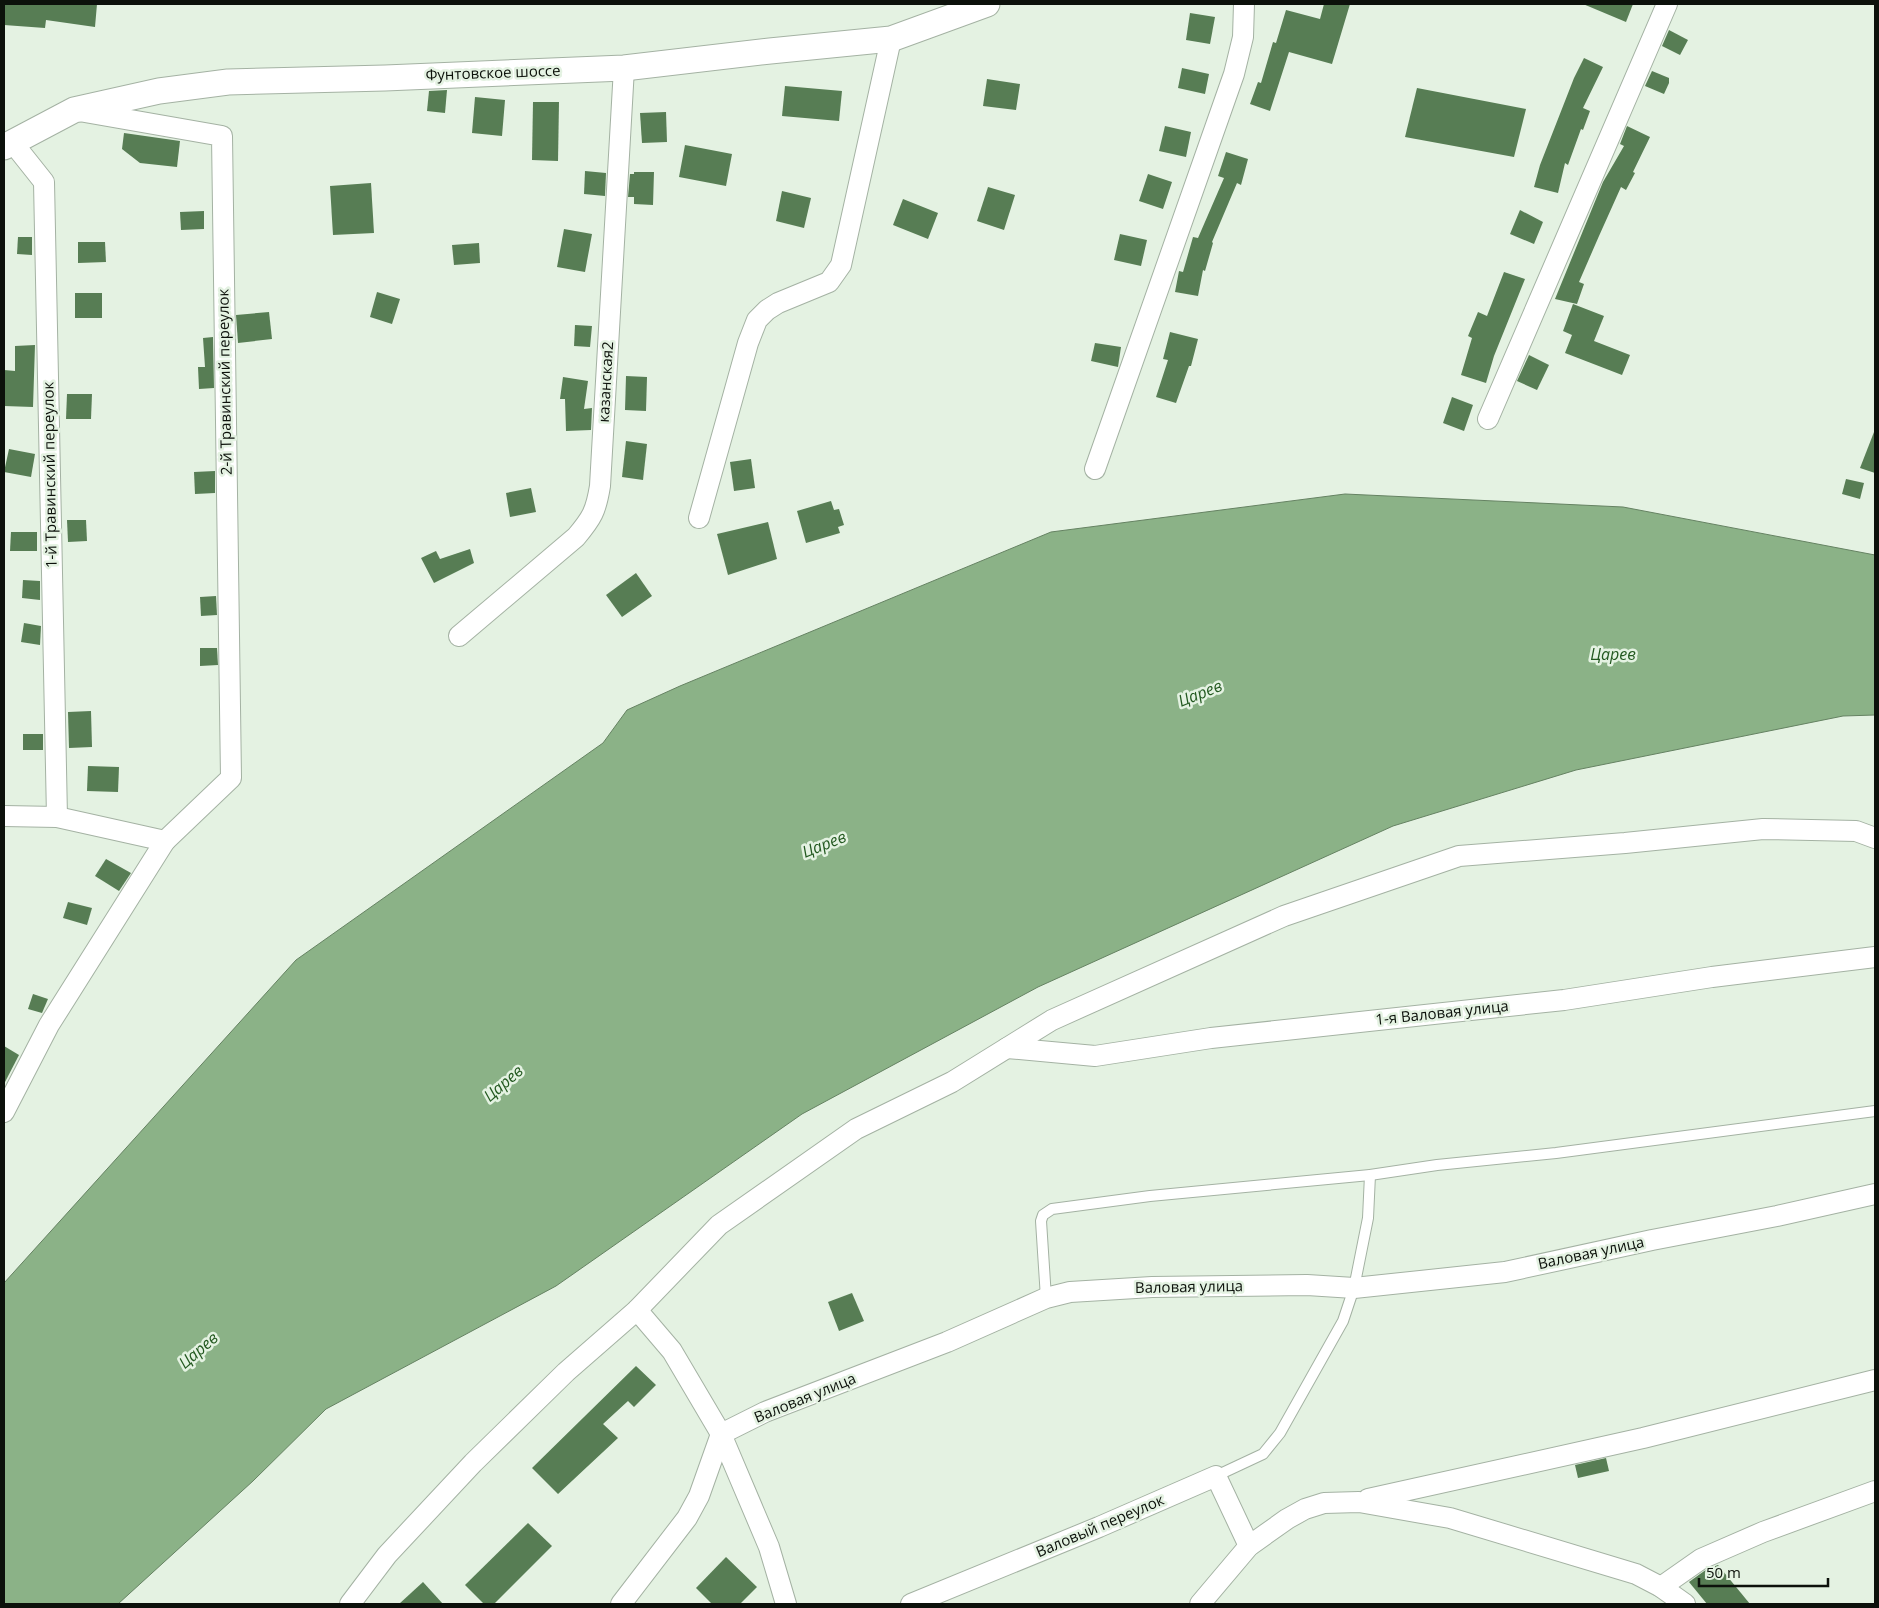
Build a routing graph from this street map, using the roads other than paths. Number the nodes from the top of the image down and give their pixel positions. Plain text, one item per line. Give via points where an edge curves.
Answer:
1 (987, 4) edge
2 (1244, 4) edge
3 (1667, 4) edge
4 (891, 39) junction
5 (624, 68) junction
6 (74, 110) junction
7 (8, 145) edge
8 (1488, 419) dead end
9 (1095, 469) dead end
10 (699, 518) dead end
11 (459, 636) dead end
12 (4, 816) edge
13 (57, 817) junction
14 (1875, 838) edge
15 (165, 841) junction
16 (1875, 957) edge
17 (1007, 1048) junction
18 (1875, 1111) edge
19 (4, 1112) edge
20 (1370, 1175) junction
21 (1875, 1194) edge
22 (1354, 1288) junction
23 (1046, 1298) junction
24 (637, 1310) junction
25 (1875, 1380) edge
26 (721, 1434) junction
27 (1216, 1476) junction
28 (1875, 1491) edge
29 (1359, 1502) junction
30 (1249, 1546) junction
31 (1661, 1587) junction
32 (350, 1604) edge
33 (621, 1604) edge
34 (786, 1604) edge
35 (911, 1604) edge
36 (1200, 1604) edge
37 (1685, 1604) edge

1 - 4 street, Фунтовское шоссе
2 - 9 street via 1243,37 1234,74
3 - 8 street
4 - 5 street, Фунтовское шоссе
4 - 10 street via 841,265 829,282 778,303 757,320
5 - 6 street, Фунтовское шоссе via 228,82 158,92
5 - 11 street, казанская2 via 598,502 592,517 576,537
6 - 7 street, Фунтовское шоссе
6 - 15 street, 2-й Травинский переулок via 222,136 231,778
7 - 13 street, 1-й Травинский переулок via 44,182
12 - 13 street
13 - 15 street
14 - 17 street via 1856,831 1763,829 1459,856 1284,916 1052,1020
15 - 19 street via 48,1025
16 - 17 street, 1-я Валовая улица via 1712,976 1564,1000 1211,1038 1095,1056
17 - 24 street via 952,1082 856,1129 719,1225
18 - 20 lane
20 - 22 lane via 1368,1218
20 - 23 lane via 1150,1196 1047,1211 1041,1221
21 - 22 street, Валовая улица via 1504,1272
22 - 23 street, Валовая улица via 1307,1285 1152,1287 1070,1292
22 - 27 lane via 1343,1321 1280,1432 1264,1454
23 - 26 street, Валовая улица via 947,1342 765,1412
24 - 26 street via 672,1351
24 - 32 street via 566,1372 473,1463 387,1555
25 - 29 street via 1643,1438
26 - 33 street via 699,1496 687,1518
26 - 34 street via 769,1547
27 - 30 street
27 - 35 street, Валовый переулок
28 - 31 street via 1700,1559
29 - 30 street via 1324,1503 1305,1509
29 - 31 street via 1450,1518 1636,1574
30 - 36 street
31 - 37 street

